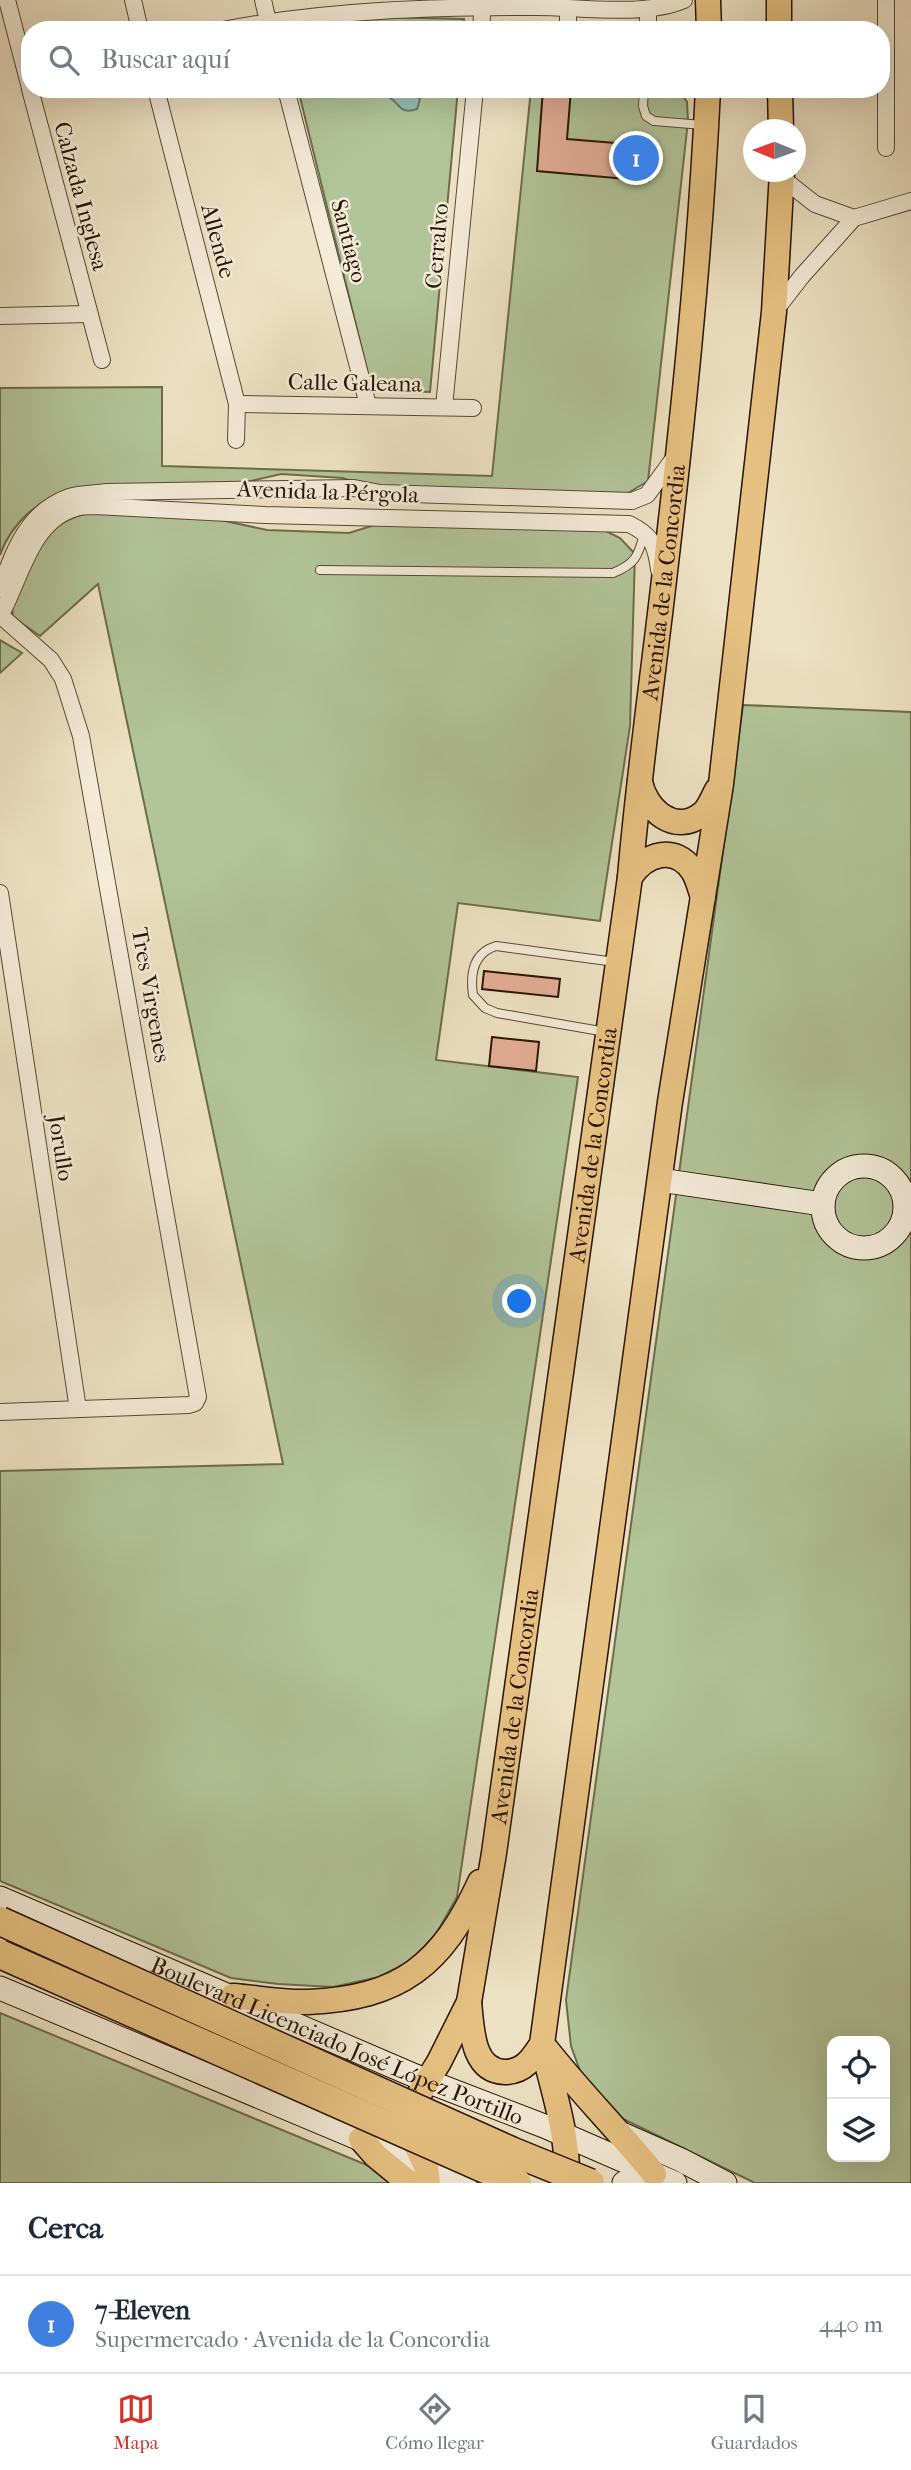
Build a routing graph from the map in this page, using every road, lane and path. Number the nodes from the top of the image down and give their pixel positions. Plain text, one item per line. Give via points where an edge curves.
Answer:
1 (7, 0) edge
2 (133, 0) edge
3 (262, 0) edge
4 (684, 0) edge
5 (708, 0) edge
6 (779, 0) edge
7 (886, 0) edge
8 (483, 4) edge
9 (395, 5) edge
10 (568, 8) junction
11 (648, 9) junction
12 (138, 21) edge
13 (268, 21) edge
14 (294, 21) edge
15 (568, 21) edge
16 (648, 21) edge
17 (709, 21) edge
18 (779, 21) edge
19 (886, 21) edge
20 (21, 54) edge
21 (32, 98) edge
22 (158, 98) edge
23 (288, 98) edge
24 (474, 98) edge
25 (643, 98) edge
26 (707, 98) edge
27 (780, 98) edge
28 (886, 98) edge
29 (781, 119) edge
30 (706, 125) junction
31 (886, 148) dead end
32 (782, 182) edge
33 (790, 182) edge
34 (911, 201) edge
35 (853, 218) junction
36 (774, 312) junction
37 (89, 314) junction
38 (0, 316) edge
39 (102, 360) dead end
40 (237, 404) junction
41 (368, 405) junction
42 (444, 407) junction
43 (472, 408) dead end
44 (236, 440) dead end
45 (677, 453) junction
46 (238, 490) junction
47 (380, 493) junction
48 (239, 512) junction
49 (379, 516) junction
50 (645, 531) junction
51 (320, 570) dead end
52 (0, 589) edge
53 (662, 596) junction
54 (0, 615) edge
55 (639, 774) junction
56 (721, 784) junction
57 (630, 877) junction
58 (0, 893) edge
59 (703, 898) junction
60 (618, 962) junction
61 (608, 1032) junction
62 (660, 1180) junction
63 (822, 1204) junction
64 (908, 1213) edge
65 (78, 1409) junction
66 (0, 1412) edge
67 (494, 1853) junction
68 (0, 1898) edge
69 (0, 1921) edge
70 (0, 1954) edge
71 (0, 1988) edge
72 (233, 1996) junction
73 (468, 2002) junction
74 (542, 2044) junction
75 (348, 2046) junction
76 (427, 2081) junction
77 (318, 2121) junction
78 (622, 2134) junction
79 (565, 2136) junction
80 (361, 2139) joint
81 (421, 2177) edge
82 (665, 2179) edge
83 (466, 2183) edge
84 (517, 2183) edge
85 (567, 2183) edge
86 (590, 2183) edge
87 (624, 2183) edge
88 (725, 2183) edge

1 - 20 street, Calzada Inglesa
2 - 12 street
3 - 13 street
4 - 11 street
5 - 17 main road
6 - 18 main road
7 - 19 street
8 - 9 street
8 - 10 street
9 - 14 street
10 - 11 street
10 - 15 street
11 - 16 street
21 - 37 street, Calzada Inglesa
22 - 40 street, Allende
23 - 41 street, Santiago
24 - 42 street, Cerralvo
25 - 30 lane via 646,116 654,121
26 - 30 main road, Avenida de la Concordia
27 - 29 main road
28 - 31 street
30 - 45 main road, Avenida de la Concordia via 699,259
32 - 36 main road
33 - 35 street via 814,204
34 - 35 street
35 - 36 street
36 - 56 main road
37 - 38 street
37 - 39 street, Calzada Inglesa
40 - 41 street, Calle Galeana
40 - 44 street, Allende
41 - 42 street, Calle Galeana
42 - 43 street, Calle Galeana
45 - 47 street, Avenida la Pérgola via 647,495 632,501
45 - 53 main road, Avenida de la Concordia
46 - 47 street, Avenida la Pérgola via 354,488
46 - 48 street
46 - 52 street, Avenida la Pérgola via 71,496 25,530
47 - 49 street
48 - 49 street, Avenida la Pérgola
48 - 54 street, Avenida la Pérgola via 72,509 33,542
49 - 50 street, Avenida la Pérgola via 629,524
50 - 51 lane via 639,554 629,567 612,573
50 - 53 street via 653,542
53 - 55 main road, Avenida de la Concordia
54 - 65 street, Tres Virgenes via 51,660 63,679 81,736 198,1389 195,1403 189,1405
55 - 56 main road via 648,805 659,816 674,821 704,814
55 - 57 main road, Avenida de la Concordia
56 - 59 main road
57 - 59 main road via 648,858 674,856 694,872
57 - 60 main road, Avenida de la Concordia
58 - 65 street, Jorullo
59 - 62 main road
60 - 61 main road, Avenida de la Concordia
60 - 61 lane via 496,946 482,952 473,970 473,995 485,1008
61 - 67 main road, Avenida de la Concordia
62 - 63 street
62 - 74 main road
63 - 64 street via 830,1231 853,1248 867,1249 892,1238
63 - 64 street via 832,1180 843,1171 868,1166 892,1177
65 - 66 street
67 - 72 main road via 465,1915 446,1943 401,1982 361,1997 307,2002
67 - 73 main road, Avenida de la Concordia
68 - 72 street, Boulevard Licenciado José López Portillo
69 - 86 highway, Boulevard Licenciado José López Portillo, bridge
70 - 84 highway, bridge
71 - 77 street
72 - 75 street, Boulevard Licenciado José López Portillo
73 - 74 main road via 476,2048 483,2064 492,2070 523,2068
73 - 76 main road, Avenida de la Concordia
74 - 78 main road
74 - 79 main road
75 - 76 street, Boulevard Licenciado José López Portillo
75 - 77 street via 363,2063 363,2095 350,2113
76 - 79 street, Boulevard Licenciado José López Portillo
76 - 81 main road, Avenida de la Concordia via 413,2109
77 - 80 street
78 - 82 main road
78 - 88 street
79 - 82 street, Boulevard Licenciado José López Portillo
79 - 85 main road
80 - 81 main road via 376,2156
81 - 83 street
82 - 87 street via 636,2176

